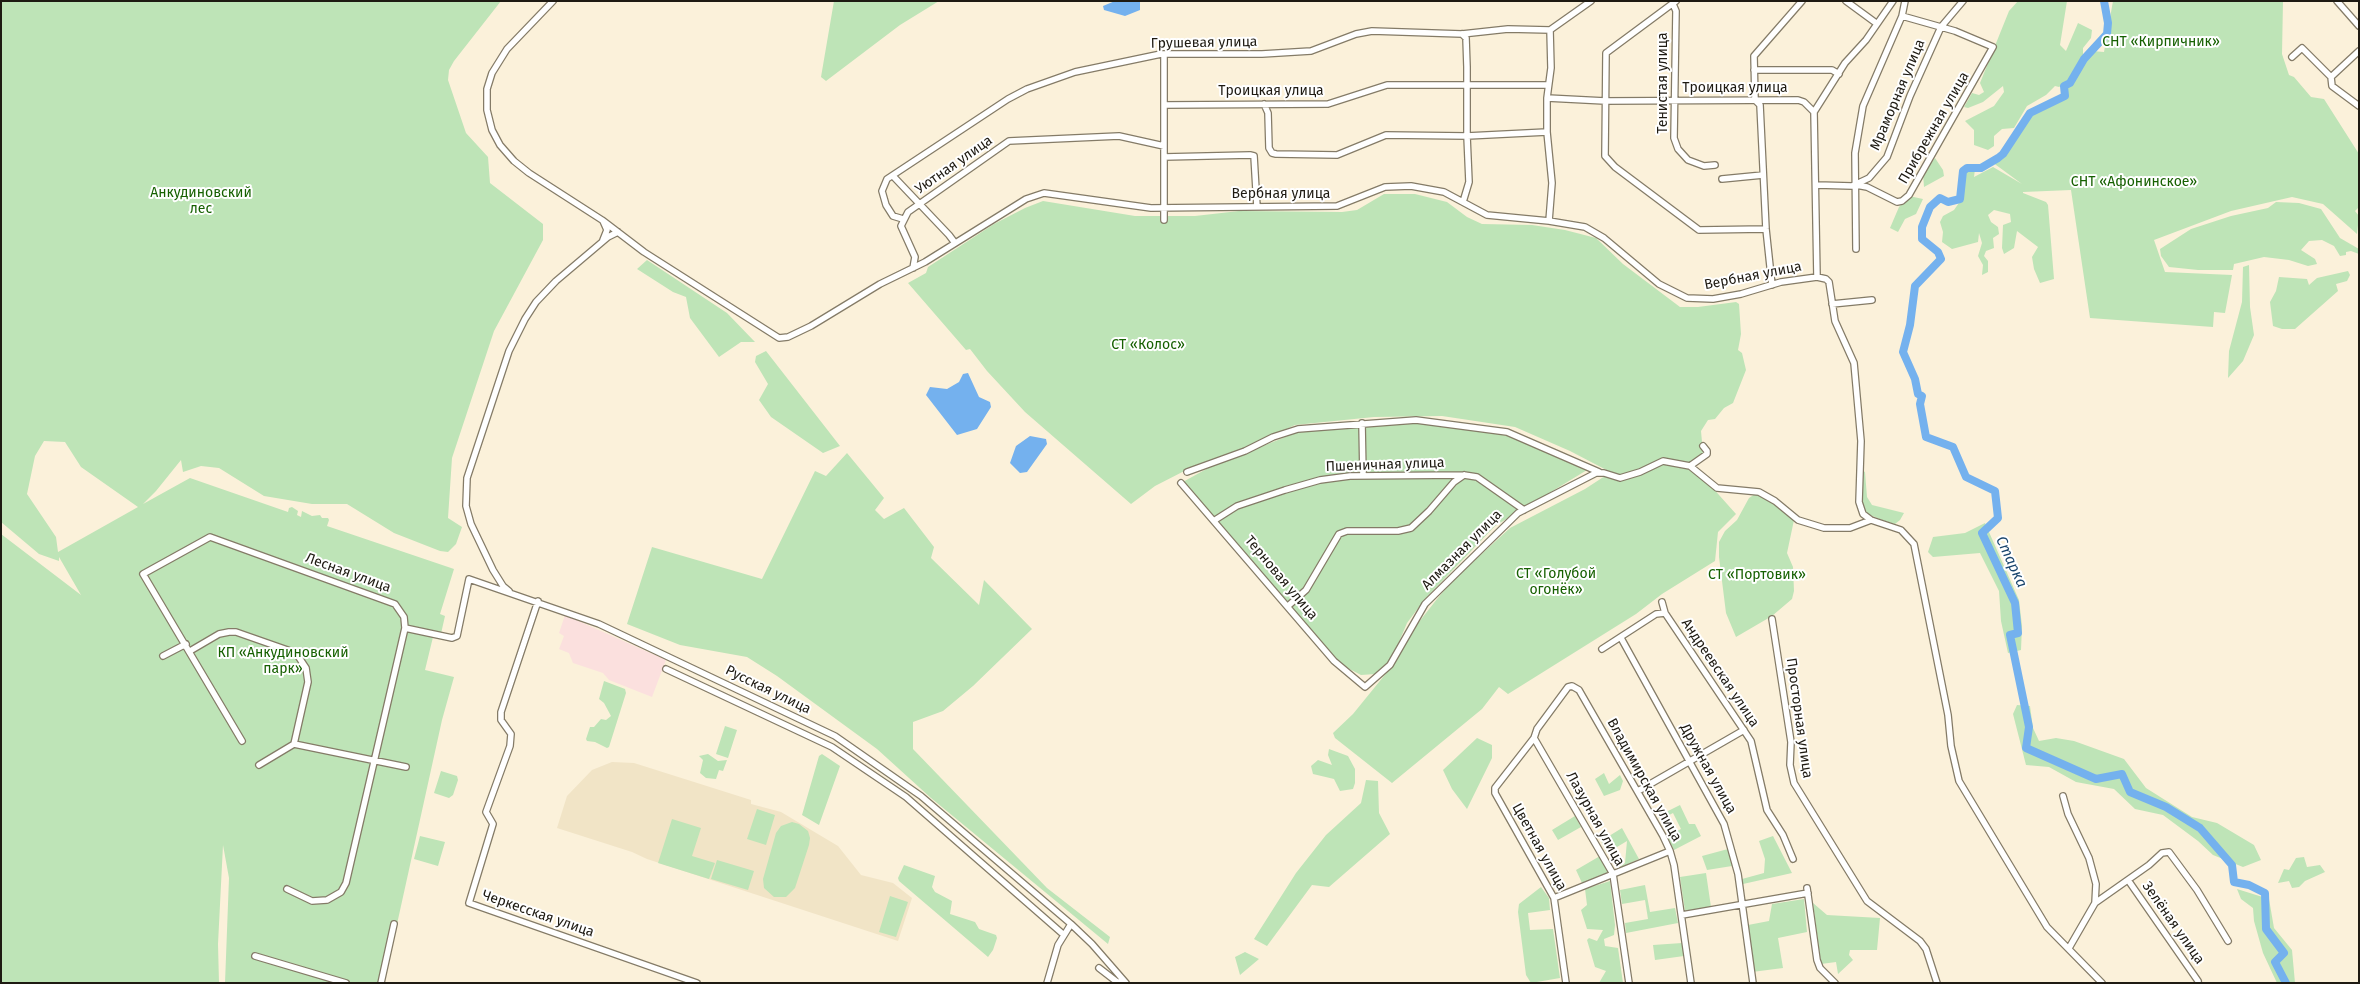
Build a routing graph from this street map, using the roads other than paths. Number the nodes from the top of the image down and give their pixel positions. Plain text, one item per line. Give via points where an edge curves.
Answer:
1 (553, 1) edge
2 (1591, 1) edge
3 (1802, 1) edge
4 (1846, 1) edge
5 (1893, 1) edge
6 (1905, 1) edge
7 (1963, 1) edge
8 (2337, 1) edge
9 (1675, 3) edge
10 (1902, 16) junction
11 (1876, 23) junction
12 (2359, 26) edge
13 (1941, 27) junction
14 (1550, 30) junction
15 (1462, 34) junction
16 (2359, 51) edge
17 (1164, 54) junction
18 (2292, 57) dead end
19 (1754, 70) junction
20 (1839, 74) junction
21 (2331, 77) junction
22 (1466, 85) junction
23 (1548, 85) junction
24 (1546, 98) junction
25 (1675, 100) junction
26 (1755, 100) junction
27 (1605, 101) junction
28 (1264, 104) junction
29 (1164, 105) junction
30 (2359, 106) edge
31 (1814, 112) junction
32 (1547, 132) junction
33 (1467, 136) junction
34 (1164, 146) junction
35 (1164, 157) junction
36 (1715, 164) dead end
37 (893, 176) junction
38 (1763, 176) junction
39 (1722, 179) dead end
40 (1817, 184) junction
41 (1856, 184) junction
42 (1463, 202) junction
43 (920, 204) junction
44 (1163, 207) junction
45 (1257, 207) junction
46 (903, 219) junction
47 (602, 220) junction
48 (1164, 220) dead end
49 (1549, 221) junction
50 (1766, 229) junction
51 (618, 232) junction
52 (602, 242) junction
53 (954, 243) junction
54 (1856, 249) dead end
55 (913, 268) junction
56 (1817, 277) junction
57 (1772, 285) junction
58 (1872, 300) dead end
59 (1832, 304) junction
60 (1362, 423) junction
61 (1703, 446) dead end
62 (1690, 466) junction
63 (1187, 472) dead end
64 (1601, 472) junction
65 (1464, 475) junction
66 (1363, 476) junction
67 (1181, 483) dead end
68 (1524, 510) junction
69 (1215, 520) junction
70 (1871, 520) junction
71 (513, 594) junction
72 (538, 601) junction
73 (1662, 602) dead end
74 (1288, 606) junction
75 (1665, 613) junction
76 (1772, 619) dead end
77 (405, 628) junction
78 (1621, 638) junction
79 (186, 644) junction
80 (1602, 650) dead end
81 (190, 651) junction
82 (163, 656) dead end
83 (666, 669) dead end
84 (1368, 686) joint
85 (1744, 730) junction
86 (1534, 738) junction
87 (242, 741) dead end
88 (294, 744) junction
89 (374, 760) junction
90 (1690, 762) junction
91 (258, 765) dead end
92 (406, 767) dead end
93 (1638, 791) junction
94 (2063, 796) dead end
95 (1670, 851) junction
96 (1793, 859) dead end
97 (1613, 874) junction
98 (2128, 880) junction
99 (287, 890) dead end
100 (1554, 898) junction
101 (2095, 903) junction
102 (1743, 905) junction
103 (1682, 915) junction
104 (394, 924) dead end
105 (1071, 924) junction
106 (1064, 936) junction
107 (2228, 941) dead end
108 (2069, 948) junction
109 (255, 956) dead end
110 (1099, 968) dead end
111 (2198, 981) dead end
112 (1126, 982) edge
113 (346, 983) edge
114 (381, 983) edge
115 (697, 983) edge
116 (1048, 983) edge
117 (1566, 983) edge
118 (1628, 983) edge
119 (1691, 983) edge
120 (1753, 983) edge
121 (1835, 983) edge
122 (1937, 983) edge
123 (2102, 983) edge

1 - 47 street via 517,38 496,66 487,89 488,117 496,138 514,161
2 - 14 street
3 - 19 street via 1754,56
4 - 11 street
5 - 11 street
6 - 10 street
7 - 13 street, Мраморная улица
8 - 12 street
9 - 25 street, Тенистая улица
9 - 27 street via 1606,54
10 - 13 street
10 - 41 street via 1863,106 1855,153
11 - 20 street
13 - 41 street, Мраморная улица via 1887,158 1869,178
13 - 41 street, Прибрежная улица via 1994,47 1909,195 1897,202
14 - 15 street, Грушевая улица via 1508,29
14 - 23 street
15 - 17 street, Грушевая улица via 1372,31 1311,51
15 - 22 street via 1466,41
16 - 21 street
17 - 29 street
17 - 37 street, Грушевая улица via 1075,72 1027,89
18 - 21 street via 2302,48
19 - 20 street via 1832,70
19 - 26 street
20 - 31 street
21 - 30 street via 2332,86
22 - 23 street, Троицкая улица
22 - 28 street, Троицкая улица via 1387,85 1328,104
22 - 33 street
23 - 24 street
24 - 27 street, Троицкая улица
24 - 32 street
25 - 26 street, Троицкая улица
25 - 27 street, Троицкая улица
25 - 36 street, Тенистая улица via 1674,138 1678,149 1688,160 1704,166
26 - 31 street, Троицкая улица via 1798,100
26 - 38 street via 1760,105
27 - 50 street via 1605,156 1615,167 1699,230
28 - 29 street, Троицкая улица
28 - 33 street via 1268,113 1272,154 1337,154 1386,135
29 - 34 street
31 - 40 street
32 - 33 street
32 - 49 street via 1552,183
33 - 42 street via 1469,182
34 - 35 street
34 - 43 street, Уютная улица via 1119,136 1009,141
35 - 44 street
35 - 45 street via 1254,156
37 - 43 street
37 - 46 street via 887,179 882,191 893,216
38 - 39 street
38 - 50 street
40 - 41 street
40 - 56 street
41 - 54 street
42 - 45 street, Вербная улица via 1444,192 1401,185 1385,187 1337,206
42 - 49 street, Вербная улица via 1487,215
43 - 46 street, Уютная улица
43 - 53 street
44 - 45 street, Вербная улица
44 - 48 street
44 - 53 street, Вербная улица via 1099,202 1054,194 1036,195
46 - 55 street via 901,226 915,257
47 - 51 street
47 - 52 street via 607,230
49 - 57 street, Вербная улица via 1574,224 1595,232 1659,284 1687,298 1713,299
50 - 57 street
51 - 52 street
51 - 55 street, Вербная улица via 779,338 811,326
52 - 71 street via 556,281 525,319 509,351 467,478 466,506 471,524 493,570 503,586
53 - 55 street, Вербная улица
56 - 57 street, Вербная улица
56 - 59 street, Вербная улица via 1829,282
58 - 59 street
59 - 70 street via 1835,320 1854,363 1862,441 1859,502 1863,514
60 - 63 street via 1286,432
60 - 64 street via 1424,420 1499,430
60 - 66 street
61 - 62 street via 1707,454
62 - 64 street via 1663,461 1620,478
62 - 70 street via 1717,488 1759,492 1798,520 1813,526 1843,529
64 - 68 street, Алмазная улица
65 - 66 street, Пшеничная улица
65 - 68 street, Пшеничная улица via 1477,477
65 - 74 street via 1411,528 1339,534 1306,590
66 - 69 street, Пшеничная улица via 1320,480 1285,490 1237,506
67 - 69 street, Терновая улица
68 - 84 street, Алмазная улица via 1508,521 1425,604 1395,658
69 - 74 street, Терновая улица
70 - 108 street via 1901,530 1914,544 1948,715 1954,765 1961,786 2035,910
71 - 72 street, Русская улица
71 - 77 street, Русская улица via 468,579 457,636 452,638
72 - 105 street, Русская улица via 599,624 836,736 921,796
72 - 115 street, Черкесская улица via 500,712 501,720 511,734 510,746 486,812 493,824 469,903
73 - 75 street, Андреевская улица
74 - 84 street, Терновая улица via 1334,661
75 - 78 street via 1656,614 1631,627
75 - 85 street, Андреевская улица
76 - 122 street, Просторная улица via 1792,742 1790,765 1794,783 1867,901 1926,948
77 - 79 street, Лесная улица via 404,617 396,604 210,538 143,574
77 - 89 street
78 - 80 street
78 - 90 street, Дружная улица
79 - 81 street, Лесная улица
79 - 82 street
81 - 87 street, Лесная улица
81 - 88 street via 219,634 236,632 296,653 306,668 308,682
83 - 106 street via 832,747 906,797
85 - 90 street
85 - 96 street, Андреевская улица via 1751,741 1767,810
86 - 93 street, Владимирская улица via 1568,687 1572,686 1579,690
86 - 97 street, Лазурная улица
86 - 100 street, Цветная улица via 1495,788 1495,793
88 - 89 street
88 - 91 street
89 - 92 street
89 - 99 street via 346,883 341,892 327,900 312,901
90 - 93 street
90 - 102 street, Дружная улица via 1724,824 1732,846
93 - 95 street, Владимирская улица
94 - 101 street via 2095,874
95 - 97 street
95 - 103 street, Владимирская улица
97 - 100 street
97 - 118 street, Лазурная улица
98 - 101 street
98 - 107 street via 2162,853 2169,852
98 - 111 street, Зелёная улица
100 - 117 street, Цветная улица
101 - 108 street
102 - 103 street
102 - 120 street, Дружная улица
102 - 121 street via 1808,891 1817,960 1820,968
103 - 119 street, Владимирская улица
104 - 114 street
105 - 106 street
105 - 112 street, Русская улица
106 - 116 street via 1058,944
108 - 123 street
109 - 113 street
110 - 112 street via 1117,982

